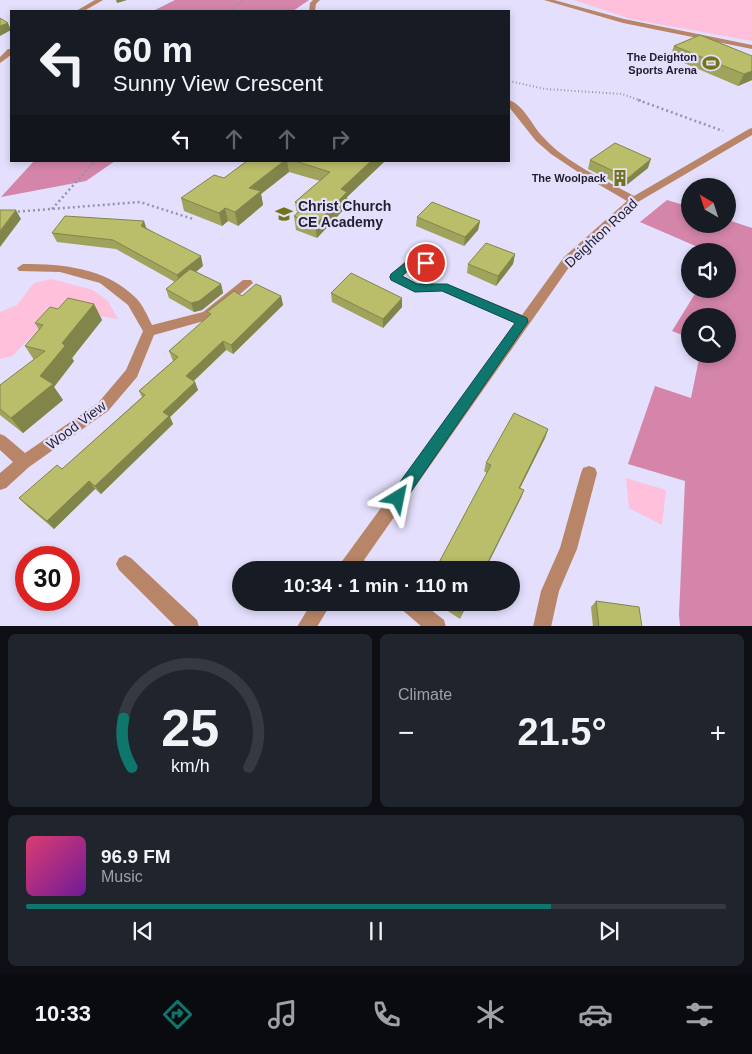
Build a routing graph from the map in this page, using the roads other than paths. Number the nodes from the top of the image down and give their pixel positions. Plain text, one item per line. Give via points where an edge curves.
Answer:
1 (100, 0) edge
2 (547, 0) edge
3 (81, 10) edge
4 (752, 47) edge
5 (9, 49) edge
6 (0, 60) edge
7 (510, 105) edge
8 (752, 131) edge
9 (740, 137) junction
10 (752, 143) edge
11 (634, 200) junction
12 (440, 265) dead end
13 (23, 268) dead end
14 (247, 283) dead end
15 (522, 322) junction
16 (149, 331) junction
17 (0, 442) edge
18 (24, 462) junction
19 (590, 472) dead end
20 (0, 483) edge
21 (358, 561) edge
22 (125, 564) dead end
23 (317, 611) edge
24 (418, 611) edge
25 (190, 626) edge
26 (306, 626) edge
27 (437, 626) edge
28 (542, 626) edge

1 - 3 street
2 - 4 street via 623,21
5 - 6 street
7 - 11 street via 519,110 533,133 568,162
8 - 9 street, Deighton Road
9 - 10 street
9 - 11 street, Deighton Road
11 - 15 street, Deighton Road via 568,260
12 - 15 street via 413,260 395,277 415,288 443,287
13 - 16 street via 60,268 104,280 133,302
14 - 16 street via 206,316
15 - 21 street, Deighton Road
16 - 18 street, Wood View via 132,373 104,407
17 - 18 street
18 - 20 street, Wood View
19 - 28 street
22 - 25 street
23 - 26 street
24 - 27 street

